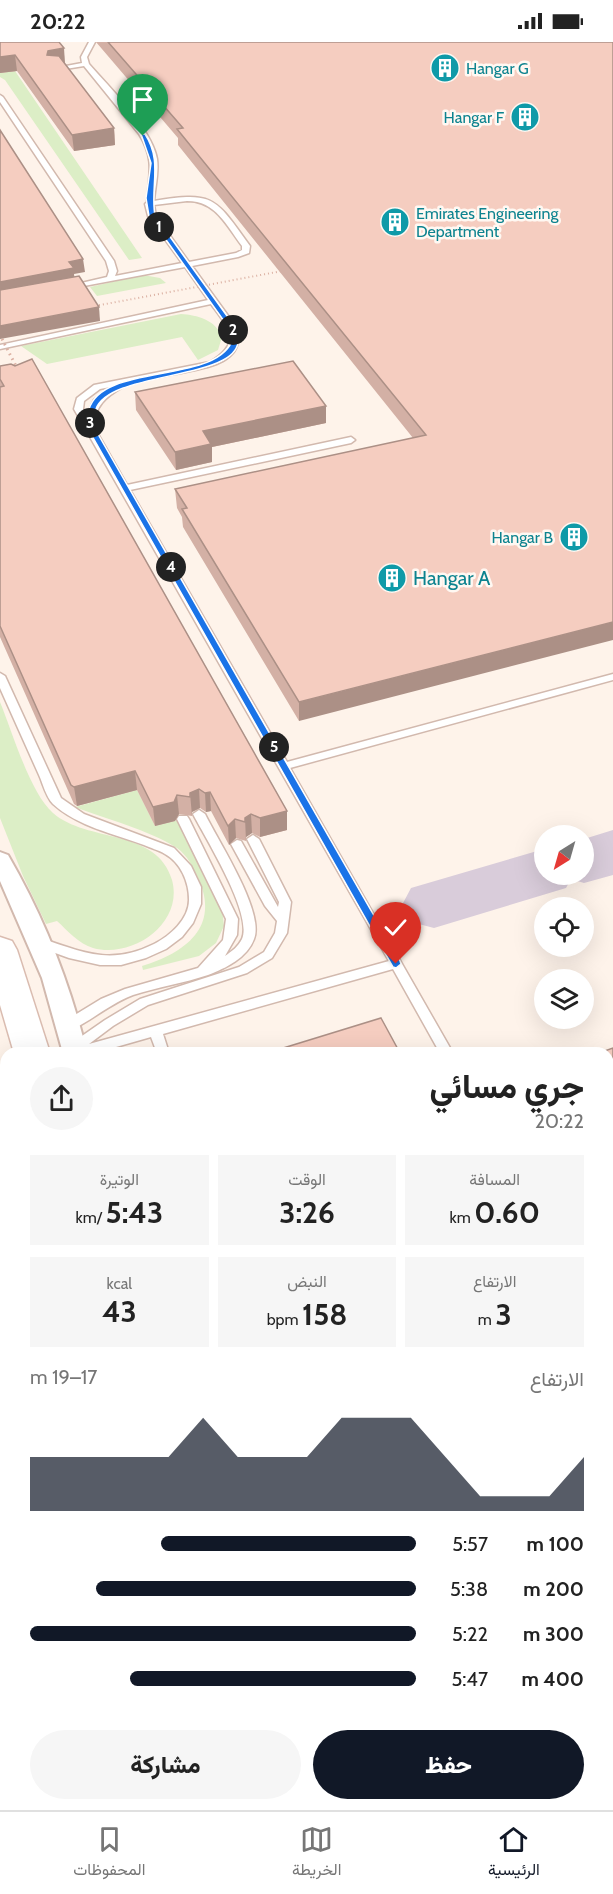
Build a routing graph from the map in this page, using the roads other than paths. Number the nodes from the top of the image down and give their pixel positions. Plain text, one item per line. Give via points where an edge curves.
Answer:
1 (92, 42) edge
2 (86, 64) junction
3 (53, 69) edge
4 (0, 97) edge
5 (149, 204) junction
6 (186, 265) junction
7 (110, 279) junction
8 (55, 290) edge
9 (213, 301) junction
10 (1, 343) edge
11 (132, 381) junction
12 (90, 427) junction
13 (351, 440) dead end
14 (125, 488) junction
15 (0, 676) edge
16 (613, 676) edge
17 (285, 766) junction
18 (199, 814) dead end
19 (183, 819) dead end
20 (253, 839) dead end
21 (237, 843) dead end
22 (0, 860) edge
23 (283, 921) junction
24 (40, 943) junction
25 (0, 950) edge
26 (396, 964) junction
27 (201, 970) junction
28 (69, 1025) junction
29 (156, 1032) junction
30 (30, 1047) edge
31 (74, 1047) edge
32 (81, 1047) edge
33 (95, 1047) edge
34 (161, 1047) edge
35 (444, 1047) edge

1 - 2 lane via 84,57
2 - 3 lane
2 - 5 lane via 149,145 154,163
4 - 7 lane via 110,261
5 - 6 lane via 157,225
5 - 6 lane via 189,197 210,200 247,249 238,255
6 - 7 lane
6 - 9 lane
7 - 8 lane
9 - 10 lane
9 - 11 lane via 236,338 227,355 213,364
11 - 12 lane via 98,399 90,416
11 - 12 lane via 97,387 82,396 77,408
12 - 14 lane
13 - 14 lane
14 - 17 lane
15 - 24 lane via 56,800 80,816 170,851 191,875 195,890 196,905 180,933 144,954 101,961
16 - 17 lane
17 - 26 lane
18 - 27 lane via 247,910 251,931 238,955 221,966
19 - 27 lane via 233,928 228,946
20 - 23 lane via 282,894 286,911
21 - 23 lane
22 - 24 street
23 - 32 lane via 277,944 257,964 144,1002 109,1023
24 - 28 street
25 - 30 main road
26 - 29 lane
26 - 35 lane
27 - 28 lane via 123,995
28 - 31 street
29 - 33 lane
29 - 34 lane

